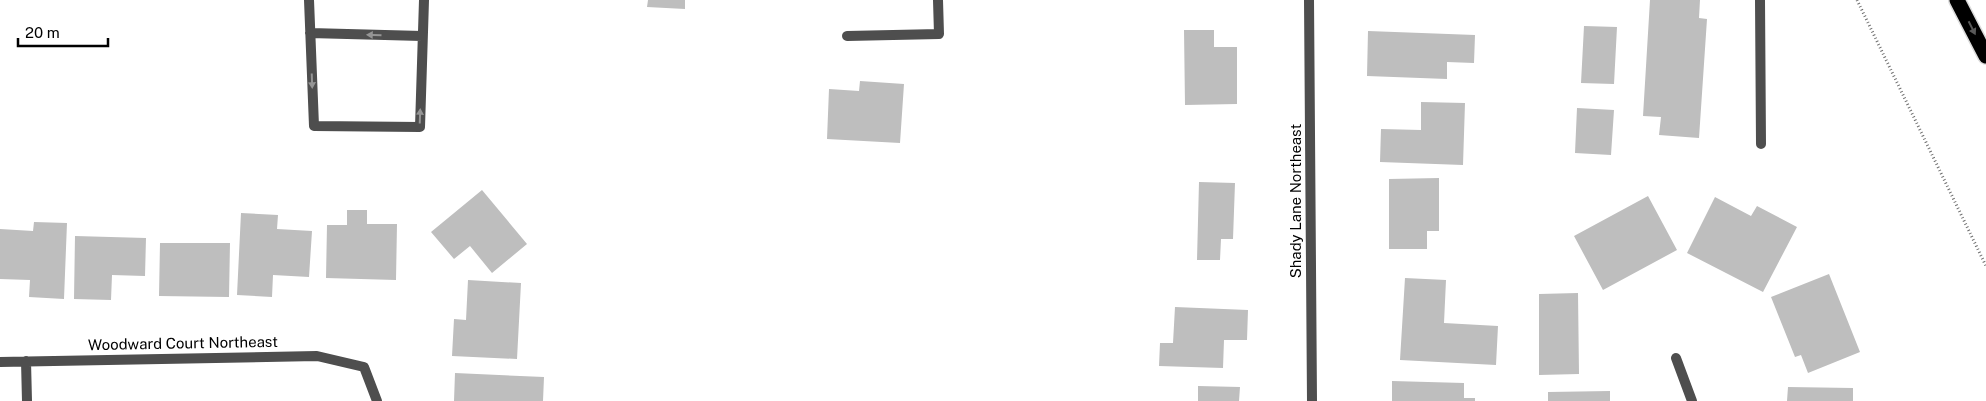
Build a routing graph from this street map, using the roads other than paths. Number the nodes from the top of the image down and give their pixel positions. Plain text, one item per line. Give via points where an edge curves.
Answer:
1 (309, 0) edge
2 (424, 0) edge
3 (938, 0) edge
4 (1309, 0) edge
5 (1760, 0) edge
6 (1958, 0) edge
7 (310, 32) junction
8 (422, 36) junction
9 (847, 36) dead end
10 (1986, 56) edge
11 (1761, 144) dead end
12 (1676, 358) dead end
13 (26, 361) junction
14 (0, 362) edge
15 (27, 401) edge
16 (377, 401) edge
17 (1312, 401) edge
18 (1692, 401) edge

1 - 7 street
2 - 8 street
3 - 9 street via 939,34
4 - 17 street, Shady Lane Northeast
5 - 11 street
6 -> 10 highway
8 -> 7 street
7 -> 8 street via 314,126 420,127
12 - 18 street
13 - 14 street, Woodward Court Northeast
13 - 15 street
13 - 16 street, Woodward Court Northeast via 317,356 364,367

